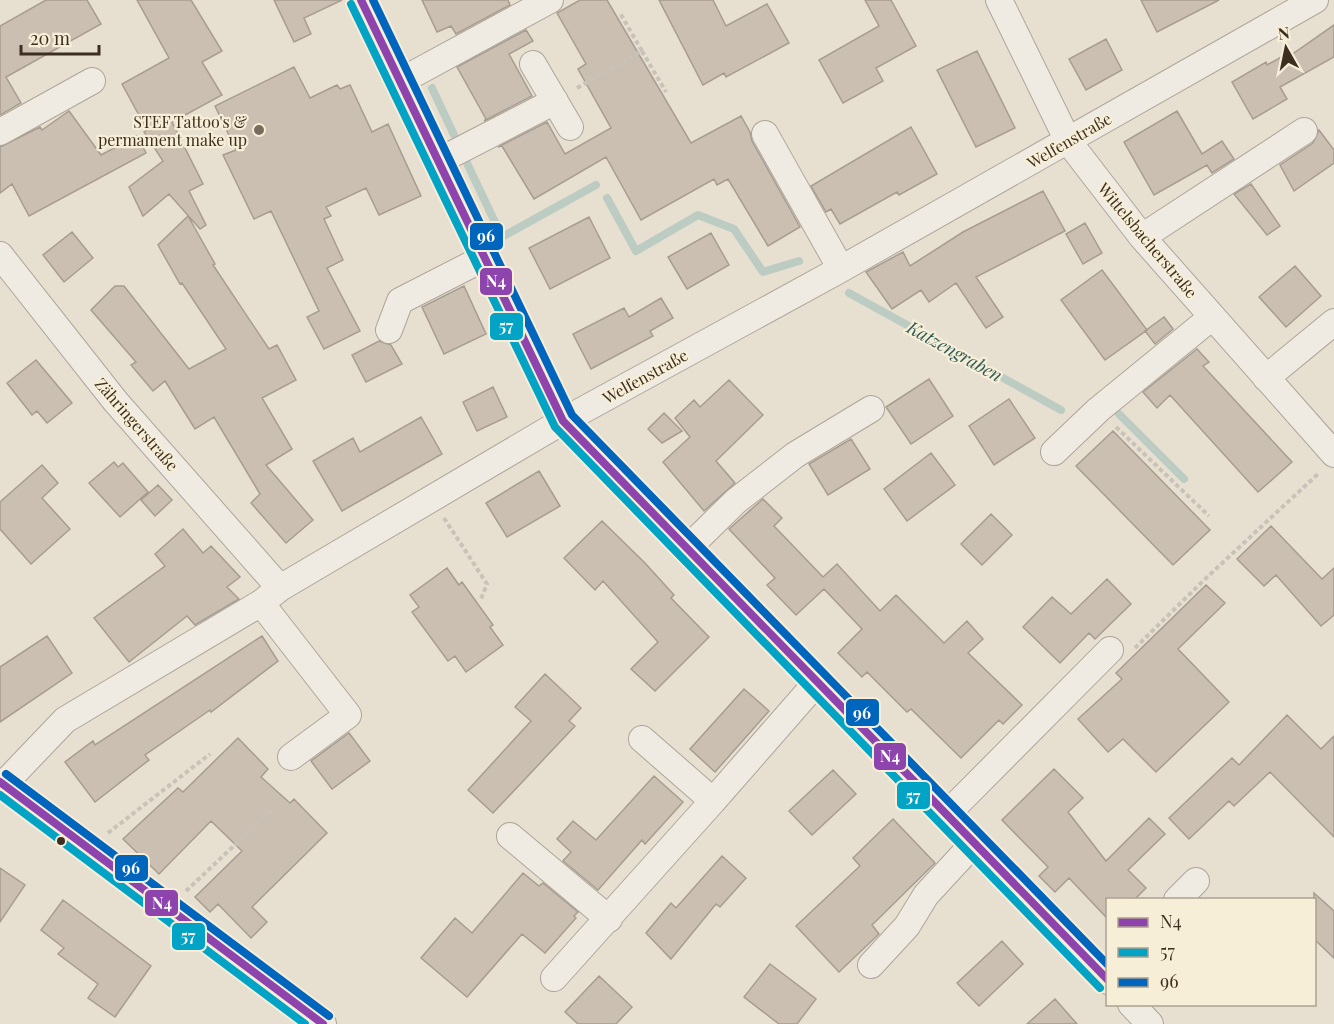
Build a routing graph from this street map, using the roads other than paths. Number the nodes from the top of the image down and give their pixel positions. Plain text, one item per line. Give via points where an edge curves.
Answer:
1 (361, 0) edge
2 (550, 0) edge
3 (999, 0) edge
4 (1315, 0) edge
5 (533, 64) dead end
6 (92, 81) dead end
7 (399, 82) junction
8 (555, 101) junction
9 (570, 127) dead end
10 (1304, 131) dead end
11 (0, 132) edge
12 (765, 134) dead end
13 (1068, 141) junction
14 (436, 162) junction
15 (1142, 237) junction
16 (0, 255) edge
17 (484, 258) junction
18 (842, 269) junction
19 (1212, 317) junction
20 (1334, 322) edge
21 (389, 330) dead end
22 (1266, 378) junction
23 (871, 409) dead end
24 (563, 421) junction
25 (1054, 452) dead end
26 (1330, 461) edge
27 (687, 549) junction
28 (270, 595) junction
29 (1119, 652) road end
30 (817, 682) junction
31 (642, 739) dead end
32 (291, 758) dead end
33 (1, 784) edge
34 (713, 801) junction
35 (947, 814) junction
36 (510, 836) dead end
37 (974, 843) junction
38 (1196, 881) dead end
39 (1179, 898) edge
40 (609, 919) junction
41 (871, 965) dead end
42 (1105, 973) edge
43 (554, 978) dead end
44 (1132, 1006) edge
45 (323, 1024) edge
46 (1149, 1024) edge

1 - 7 street
2 - 7 street
3 - 13 street, Wittelsbacherstraße
4 - 13 street, Welfenstraße
5 - 8 street
6 - 11 street
7 - 14 street
8 - 9 street
8 - 14 street
10 - 15 street
12 - 18 street
13 - 15 street, Wittelsbacherstraße
13 - 18 street, Welfenstraße
14 - 17 street
15 - 19 street, Wittelsbacherstraße
16 - 28 street, Zähringerstraße
17 - 21 street via 400,301
17 - 24 street
18 - 24 street, Welfenstraße
19 - 22 street, Wittelsbacherstraße
19 - 25 street via 1098,410
20 - 22 street
22 - 26 street, Wittelsbacherstraße
23 - 27 street via 795,455 736,501
24 - 27 street
24 - 28 street, Welfenstraße
27 - 30 street
28 - 32 street, Zähringerstraße via 348,715
28 - 33 street, Welfenstraße via 64,720
29 - 35 street
30 - 34 street
30 - 35 street
31 - 34 street
33 - 45 street
34 - 40 street
35 - 37 street
36 - 40 street
37 - 41 street
37 - 42 street
38 - 39 street
40 - 43 street
44 - 46 street

